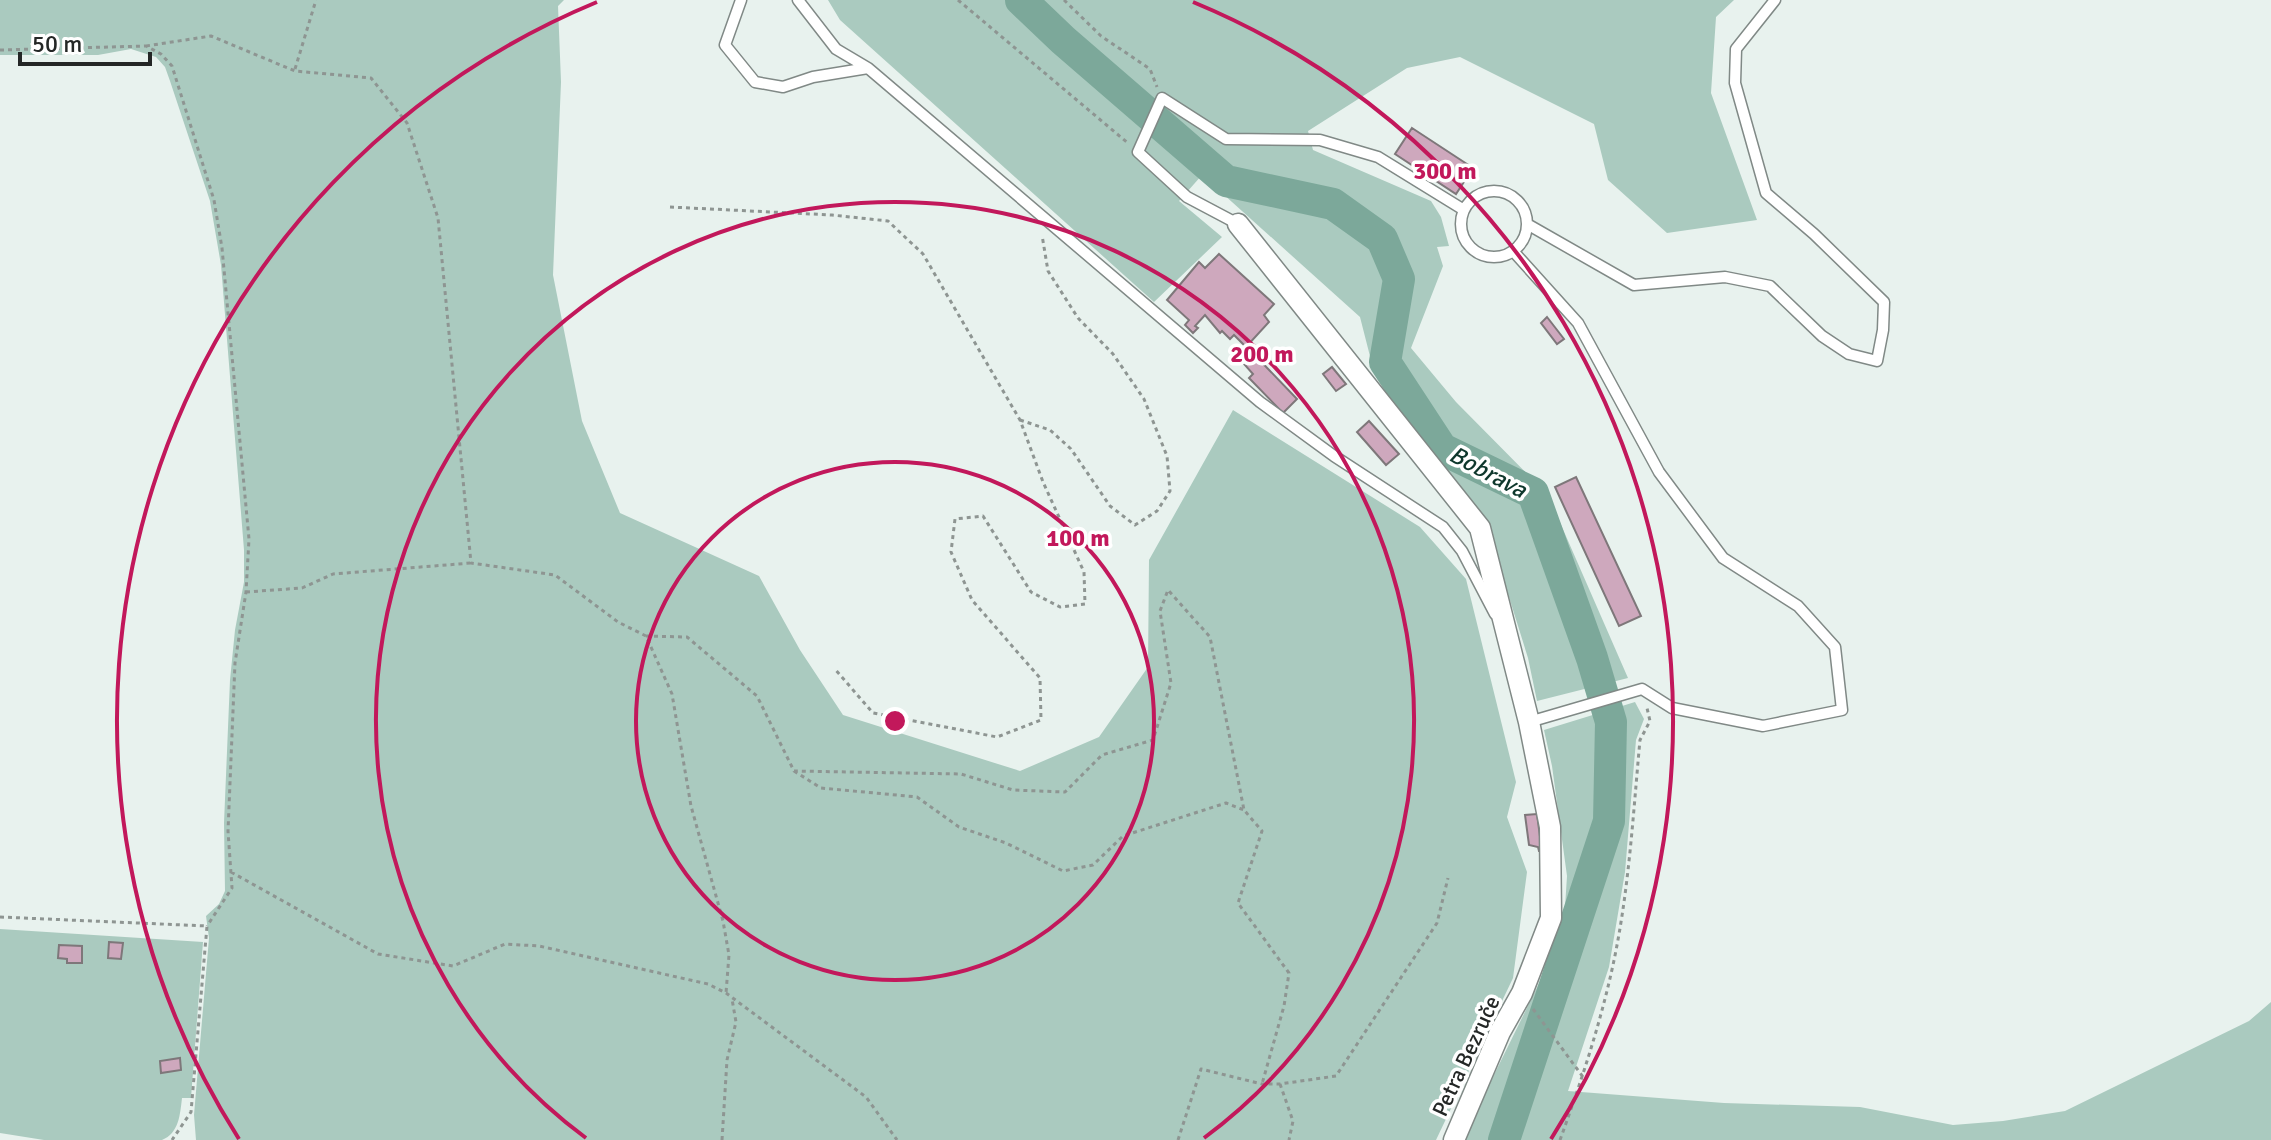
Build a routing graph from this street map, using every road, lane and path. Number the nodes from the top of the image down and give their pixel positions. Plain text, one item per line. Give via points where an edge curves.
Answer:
1 (316, 0) edge
2 (741, 0) edge
3 (798, 0) edge
4 (958, 0) edge
5 (1064, 0) edge
6 (1775, 0) edge
7 (146, 46) junction
8 (0, 50) edge
9 (868, 68) junction
10 (295, 71) junction
11 (1160, 101) junction
12 (1140, 147) junction
13 (670, 207) dead end
14 (1464, 210) junction
15 (1038, 215) junction
16 (1238, 224) joint
17 (1527, 224) junction
18 (1513, 251) junction
19 (1020, 420) junction
20 (471, 563) junction
21 (246, 592) junction
22 (646, 636) junction
23 (1508, 637) junction
24 (834, 668) dead end
25 (1642, 689) junction
26 (1529, 722) junction
27 (794, 771) junction
28 (1244, 810) junction
29 (231, 872) junction
30 (1448, 878) dead end
31 (0, 917) edge
32 (207, 926) junction
33 (726, 993) junction
34 (1522, 993) junction
35 (732, 999) junction
36 (1583, 1077) junction
37 (1262, 1084) junction
38 (1280, 1084) junction
39 (172, 1140) edge
40 (722, 1140) edge
41 (897, 1140) edge
42 (1178, 1140) edge
43 (1289, 1140) edge
44 (1454, 1140) edge
45 (1560, 1140) edge

1 - 10 path
2 - 9 lane via 725,45 755,82 783,87
3 - 9 lane via 836,49
4 - 12 path
5 - 11 path via 1101,36 1150,69
6 - 17 lane via 1736,49 1735,83 1748,134 1766,193 1884,302 1877,361 1849,354 1822,336 1770,286 1725,277 1634,285
7 - 8 path
7 - 10 path via 211,36
7 - 21 path via 172,66 214,200 249,539
9 - 15 lane
10 - 20 path via 371,78 407,123 438,218
11 - 12 lane
11 - 14 lane via 1226,139 1320,140 1378,157
12 - 16 lane via 1187,197
13 - 19 path via 888,221 923,254
14 - 17 lane via 1480,194 1499,191 1519,202
14 - 18 lane via 1461,230 1473,250 1492,257
15 - 19 path via 1048,271 1078,318 1113,354 1144,399 1167,456 1170,491 1157,511 1135,525 1110,506 1071,449 1050,430
15 - 23 lane via 1260,402 1443,527 1462,551
16 - 23 street, Petra Bezruče via 1480,528
17 - 18 lane
18 - 25 lane via 1578,323 1659,472 1723,558 1798,606 1835,647 1842,710 1763,726 1672,708
19 - 24 path via 1084,572 1085,604 1060,607 1031,592 983,516 955,519 951,552 972,600 1040,678 1041,720 997,737 873,713
20 - 21 path via 333,574 302,588
20 - 22 path via 555,575
21 - 29 path via 235,663
22 - 27 path via 687,637 757,696
22 - 33 path via 672,694 691,806 723,921 729,955
23 - 26 street, Petra Bezruče
25 - 26 lane
25 - 36 path via 1650,721 1640,740 1614,964
26 - 34 street, Petra Bezruče via 1550,827 1551,918
27 - 28 path via 821,788 917,797 959,827 1063,871 1093,865 1123,836 1226,803
27 - 28 path via 961,774 1013,790 1065,792 1102,755 1153,740 1171,683 1160,611 1168,590 1210,637
28 - 37 path via 1262,831 1238,903 1289,973
29 - 32 path via 228,897
29 - 33 path via 378,954 453,966 505,944 539,946 708,984
30 - 38 path via 1437,923 1336,1076
31 - 32 path
32 - 39 path via 191,1112
33 - 35 path
34 - 36 path
34 - 44 street, Petra Bezruče
35 - 40 path via 736,1022 727,1060
35 - 41 path via 866,1097
36 - 45 path
37 - 38 path
37 - 42 path via 1201,1069
38 - 43 path via 1293,1121

